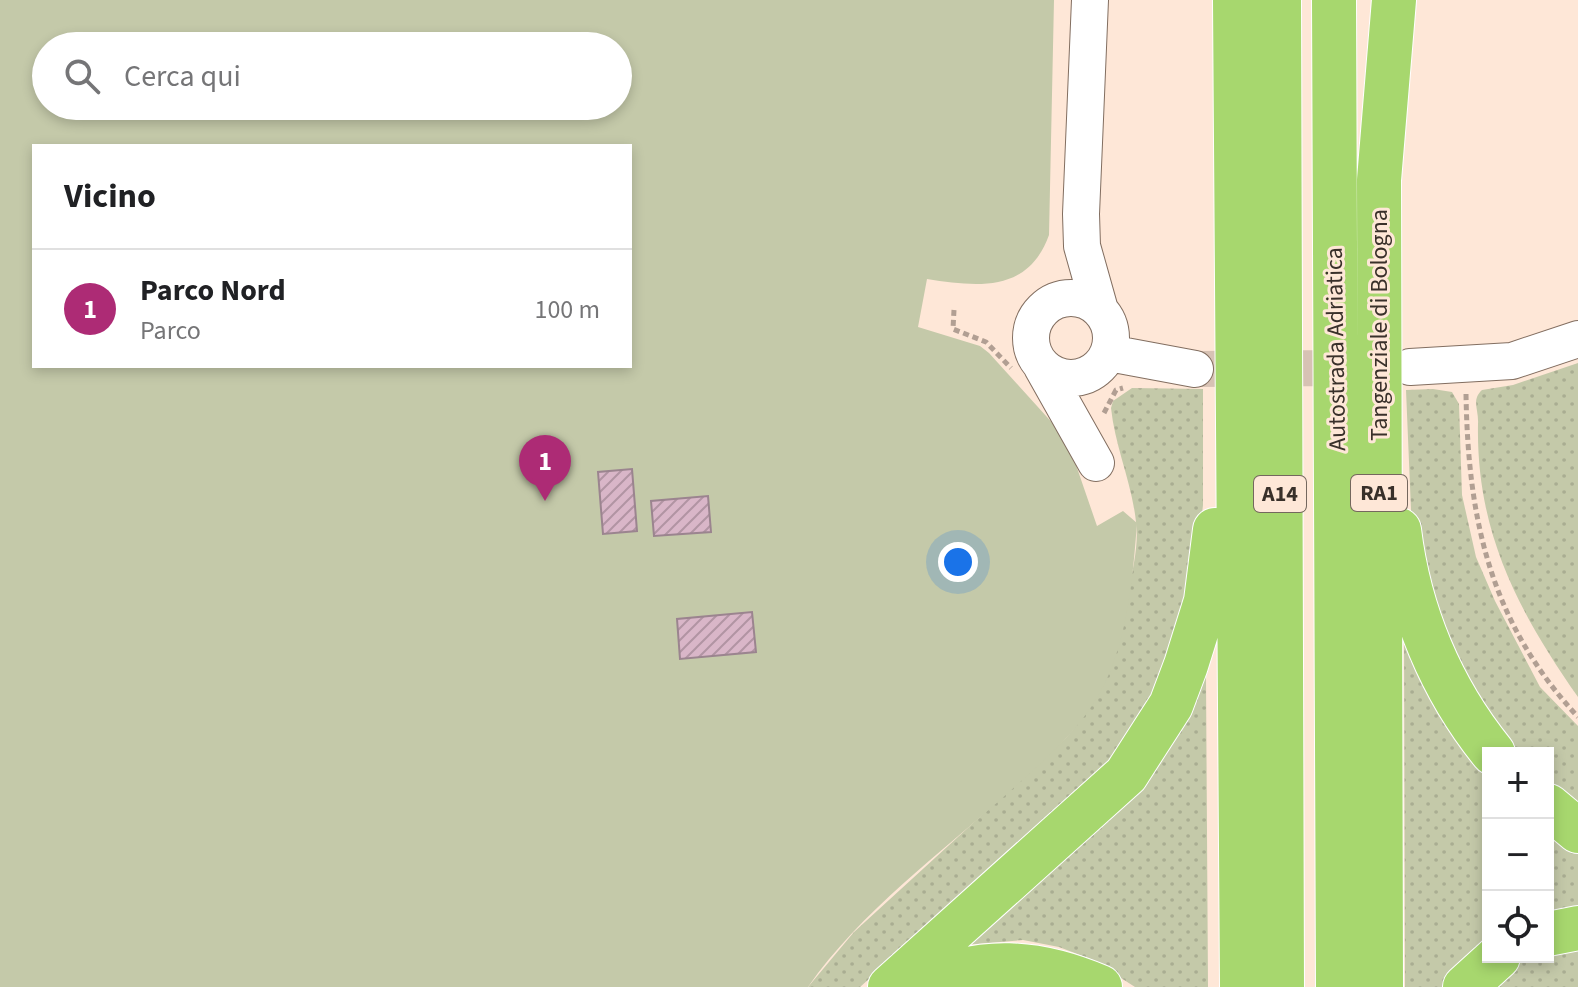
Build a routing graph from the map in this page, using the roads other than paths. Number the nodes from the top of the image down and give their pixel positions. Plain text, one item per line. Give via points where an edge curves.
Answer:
1 (1090, 0) edge
2 (1235, 0) edge
3 (1279, 0) edge
4 (1334, 0) edge
5 (1394, 0) edge
6 (1235, 189) junction
7 (1081, 214) junction
8 (1378, 272) junction
9 (1054, 302) junction
10 (1100, 310) junction
11 (1578, 339) edge
12 (1103, 361) junction
13 (1042, 367) junction
14 (1410, 367) dead end
15 (1195, 369) tunnel mouth
16 (1489, 747) edge
17 (1554, 811) edge
18 (1578, 831) edge
19 (1578, 928) edge
20 (1554, 933) edge
21 (1491, 963) edge
22 (890, 987) edge
23 (919, 987) edge
24 (1100, 987) edge
25 (1242, 987) edge
26 (1282, 987) edge
27 (1338, 987) edge
28 (1381, 987) edge
29 (1465, 987) edge

1 - 7 street
2 - 6 highway
3 - 26 highway, A14
4 - 27 highway, Autostrada Adriatica / A14
5 - 8 highway, Tangenziale di Bologna / RA1 via 1381,141
6 - 22 highway via 1215,538 1206,601 1171,705 1126,775 1096,806
6 - 25 highway
7 - 9 street via 1067,280
7 - 10 street via 1082,246
8 - 16 highway via 1393,355 1397,508 1410,590 1437,663
8 - 28 highway, Tangenziale di Bologna / RA1
9 - 10 street via 1083,299
9 - 13 street via 1031,331 1032,349
10 - 12 street via 1112,340
11 - 14 street via 1512,361
12 - 13 street via 1080,378 1065,379
12 - 13 street via 1088,411 1096,463
12 - 15 street
17 - 18 highway
19 - 20 highway
21 - 29 highway
23 - 24 highway via 954,970 1002,964 1051,970

